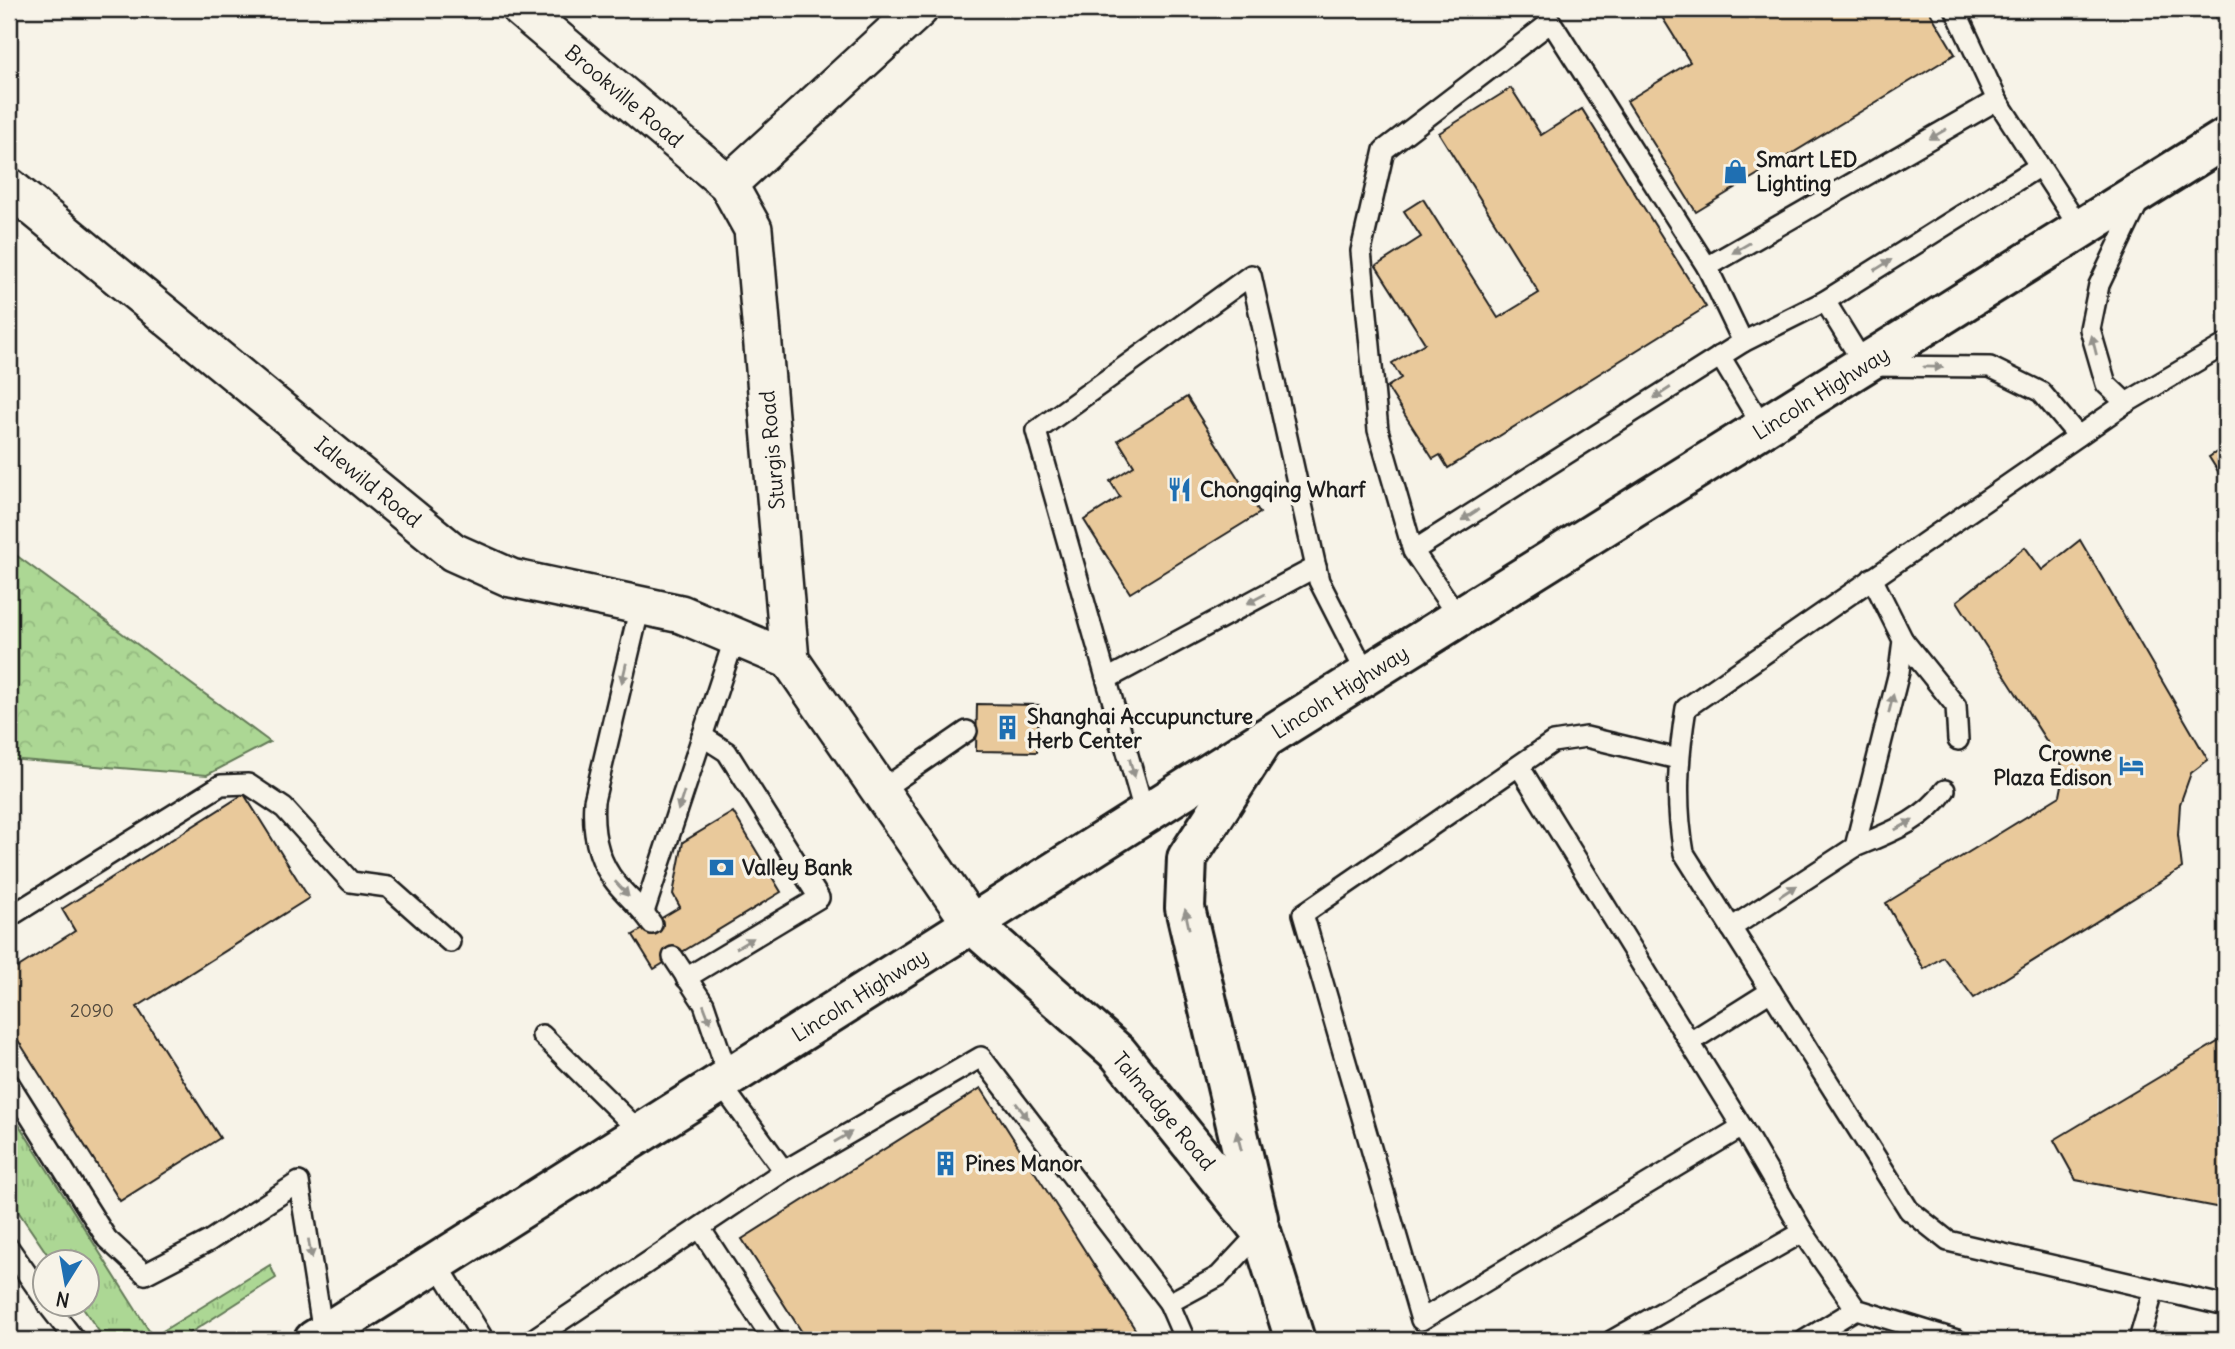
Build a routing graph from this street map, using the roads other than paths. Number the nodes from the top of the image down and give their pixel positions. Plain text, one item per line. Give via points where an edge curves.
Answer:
1 (521, 9) edge
2 (919, 9) edge
3 (1955, 9) edge
4 (1556, 15) edge
5 (1997, 100) junction
6 (2226, 138) edge
7 (2038, 167) junction
8 (728, 184) junction
9 (9, 187) edge
10 (2144, 191) junction
11 (2081, 230) junction
12 (1707, 267) junction
13 (1825, 301) junction
14 (1743, 342) junction
15 (2226, 344) edge
16 (1720, 356) junction
17 (1865, 366) junction
18 (2126, 403) junction
19 (1764, 429) junction
20 (2078, 436) junction
21 (1413, 551) junction
22 (1316, 567) junction
23 (1872, 578) junction
24 (640, 606) junction
25 (1459, 618) junction
26 (735, 637) junction
27 (1903, 640) junction
28 (790, 660) junction
29 (1367, 675) junction
30 (1107, 679) junction
31 (967, 731) dead end
32 (702, 736) junction
33 (1264, 739) junction
34 (1958, 740) dead end
35 (1678, 759) junction
36 (1519, 766) junction
37 (1945, 790) dead end
38 (880, 791) junction
39 (1145, 815) junction
40 (1855, 847) junction
41 (9, 918) edge
42 (972, 925) junction
43 (1731, 928) junction
44 (450, 942) dead end
45 (673, 957) dead end
46 (687, 978) junction
47 (1771, 991) junction
48 (542, 1035) dead end
49 (1690, 1042) junction
50 (725, 1081) junction
51 (9, 1083) edge
52 (1742, 1127) junction
53 (641, 1133) junction
54 (784, 1171) junction
55 (700, 1228) junction
56 (1261, 1231) junction
57 (1803, 1231) junction
58 (9, 1248) edge
59 (437, 1263) junction
60 (15, 1273) edge
61 (32, 1289) edge
62 (2154, 1289) junction
63 (1169, 1303) junction
64 (2226, 1306) edge
65 (1856, 1309) junction
66 (58, 1318) edge
67 (318, 1337) edge
68 (75, 1340) edge
69 (484, 1340) edge
70 (532, 1340) edge
71 (773, 1340) edge
72 (1185, 1340) edge
73 (1295, 1340) edge
74 (1613, 1340) edge
75 (1805, 1340) edge
76 (1957, 1340) edge
77 (2139, 1340) edge

1 - 8 street, Brookville Road
2 - 8 street
3 - 5 lane
4 - 12 lane
4 - 21 lane via 1384,150 1362,251 1378,430
5 - 7 lane
5 -> 12 lane
6 - 10 main road, Lincoln Highway
7 - 11 lane
13 -> 7 lane
8 - 28 street, Sturgis Road via 753,229
9 - 24 street, Idlewild Road via 453,552 511,578
10 - 11 main road, Lincoln Highway
18 -> 10 lane via 2106,384 2090,329 2099,285
11 - 17 main road, Lincoln Highway
12 - 14 lane
13 - 14 lane
13 - 17 lane
14 - 16 lane
15 - 18 lane
16 - 19 lane
16 -> 21 lane
17 - 19 main road, Lincoln Highway
17 -> 20 lane via 1990,368 2040,392
18 - 20 lane
19 - 25 main road, Lincoln Highway
20 - 23 lane
21 - 25 lane
22 - 29 lane
22 -> 30 lane
22 - 30 lane via 1251,275 1036,431
23 - 27 lane
23 - 35 lane via 1686,708
24 - 26 street, Idlewild Road via 681,614
24 - 32 lane via 593,818 602,862 648,918
25 - 29 main road, Lincoln Highway
26 - 28 street, Idlewild Road
26 - 32 lane
27 - 34 lane via 1956,706
40 -> 27 lane
28 - 38 street, Sturgis Road
29 - 33 main road, Lincoln Highway
30 -> 39 lane
31 - 38 lane
46 -> 32 lane via 819,898 727,752
33 - 39 main road, Lincoln Highway
56 -> 33 main road via 1185,908 1187,858
35 - 36 lane via 1586,737 1553,742
35 - 43 lane via 1678,820 1684,853
36 - 49 lane
36 - 52 lane via 1303,914 1421,1320
40 -> 37 lane via 1908,824
38 - 42 street, Sturgis Road
39 - 42 main road, Lincoln Highway
43 -> 40 lane
41 - 44 lane via 221,785 248,784 284,808 351,882 388,887
42 - 50 main road, Lincoln Highway
42 - 56 main road, Talmadge Road via 1118,1053
43 - 47 lane
45 - 46 lane
46 -> 50 lane via 704,1004
47 - 49 lane
47 - 62 lane via 1909,1210 1948,1241
48 - 53 lane
49 - 52 lane
50 - 53 main road, Lincoln Highway
50 - 54 lane
51 -> 67 lane via 107,1238 145,1274 209,1241 299,1182
52 - 57 lane
53 - 59 main road, Lincoln Highway
54 - 55 lane
54 -> 63 lane via 981,1057
55 - 70 lane
55 - 71 lane
56 - 63 lane via 1219,1276
56 - 73 main road, Talmadge Road
57 - 65 lane
57 - 74 lane
58 - 60 lane
59 - 67 main road, Lincoln Highway
59 - 69 lane
60 - 61 lane
62 - 64 lane
62 - 77 lane
63 - 72 lane
65 - 75 lane
65 - 76 lane
66 - 68 lane

